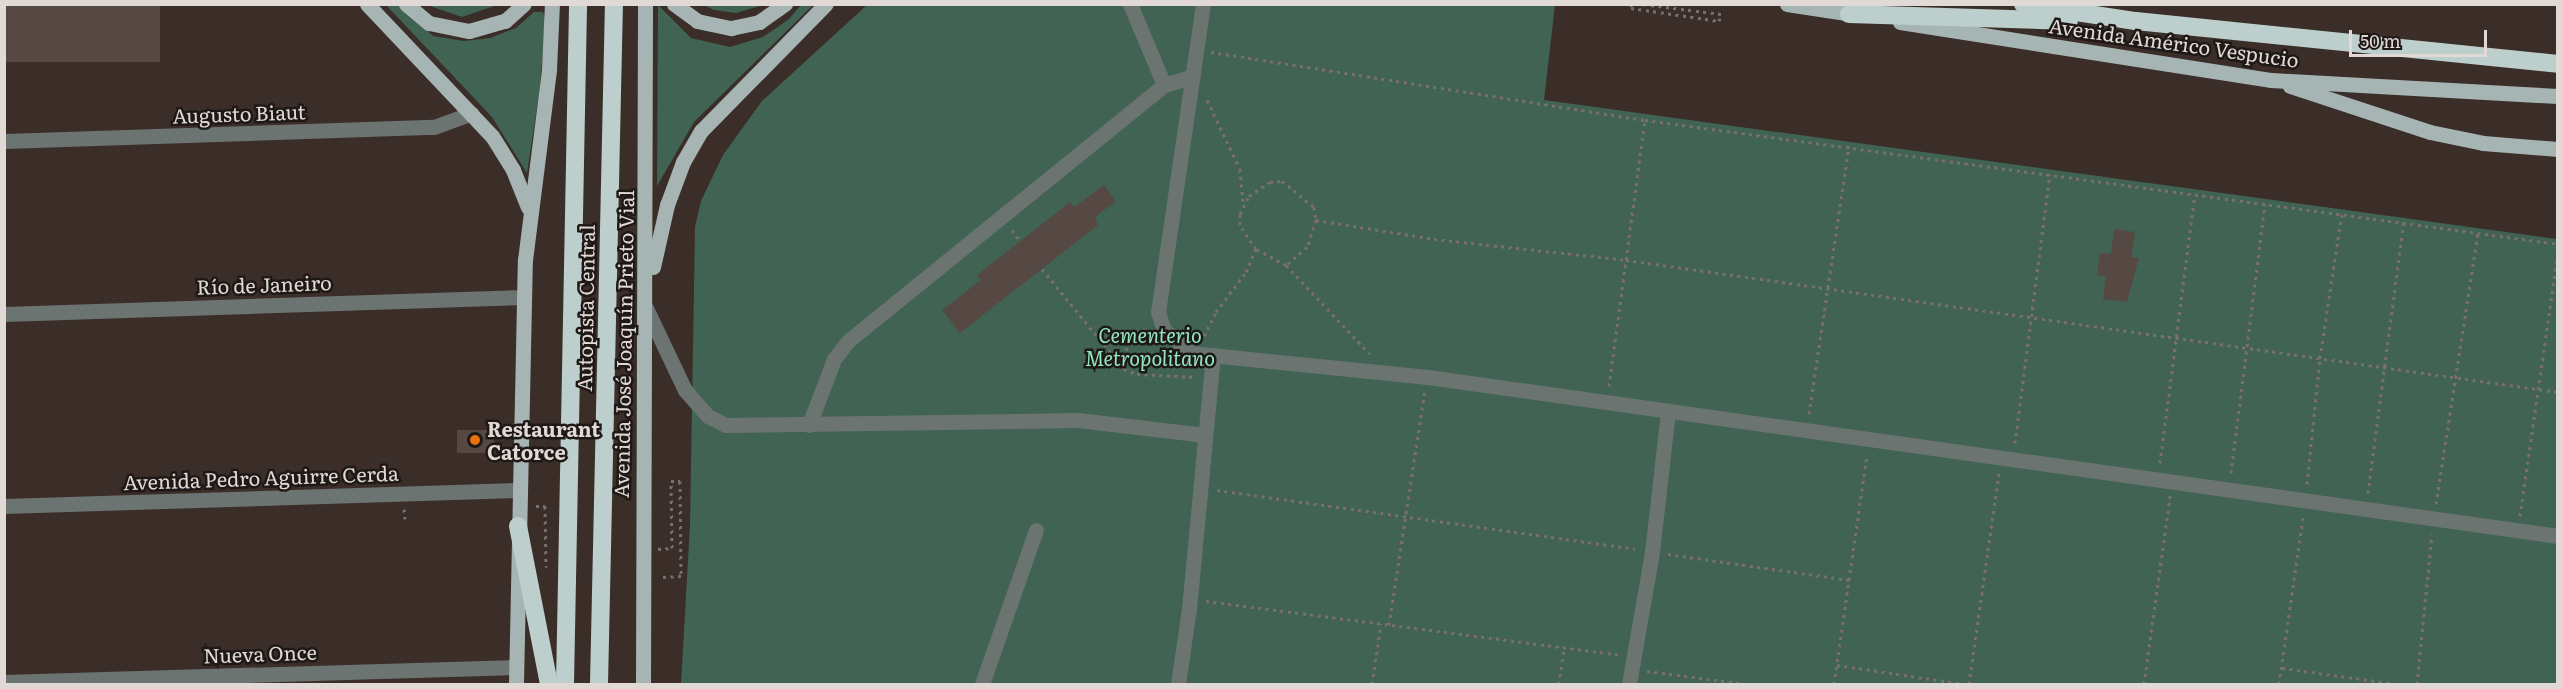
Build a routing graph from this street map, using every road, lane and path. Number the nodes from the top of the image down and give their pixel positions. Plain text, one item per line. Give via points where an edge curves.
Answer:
1 (367, 4) edge
2 (406, 4) edge
3 (524, 4) edge
4 (552, 4) edge
5 (579, 4) edge
6 (614, 4) edge
7 (645, 4) edge
8 (674, 4) edge
9 (785, 4) edge
10 (826, 4) edge
11 (1130, 4) edge
12 (1203, 4) edge
13 (1642, 4) edge
14 (1787, 4) edge
15 (2023, 4) edge
16 (1631, 6) edge
17 (1849, 14) junction
18 (2136, 21) junction
19 (1206, 62) dead end
20 (2558, 64) edge
21 (1192, 76) junction
22 (2271, 80) junction
23 (1164, 85) junction
24 (2558, 96) edge
25 (1203, 107) dead end
26 (472, 113) junction
27 (1645, 120) junction
28 (4, 141) edge
29 (1849, 146) junction
30 (2558, 149) edge
31 (2050, 174) junction
32 (2194, 195) junction
33 (2265, 204) junction
34 (1243, 205) junction
35 (529, 212) junction
36 (2342, 212) junction
37 (1316, 220) junction
38 (2404, 221) junction
39 (2478, 231) junction
40 (2558, 244) edge
41 (1256, 249) junction
42 (2558, 253) edge
43 (1626, 260) junction
44 (1286, 265) junction
45 (1042, 269) dead end
46 (1827, 288) junction
47 (524, 297) junction
48 (646, 308) junction
49 (4, 314) edge
50 (2031, 317) junction
51 (1164, 330) junction
52 (1194, 334) dead end
53 (1204, 336) junction
54 (1216, 337) dead end
55 (2176, 338) junction
56 (2245, 348) junction
57 (1359, 353) dead end
58 (1370, 354) junction
59 (1213, 356) junction
60 (1381, 356) dead end
61 (2320, 358) junction
62 (1118, 363) junction
63 (2384, 367) junction
64 (1209, 376) junction
65 (2454, 376) junction
66 (1428, 377) junction
67 (2537, 389) junction
68 (2558, 392) edge
69 (1607, 403) junction
70 (1668, 411) junction
71 (809, 425) junction
72 (1806, 431) junction
73 (1205, 435) junction
74 (1869, 440) junction
75 (2007, 459) junction
76 (2165, 481) junction
77 (1200, 487) junction
78 (519, 490) junction
79 (2229, 490) junction
80 (2306, 501) junction
81 (4, 506) edge
82 (2366, 510) junction
83 (1406, 517) junction
84 (2434, 519) junction
85 (518, 526) junction
86 (1036, 530) dead end
87 (2518, 531) junction
88 (2558, 536) edge
89 (1652, 552) junction
90 (1849, 580) junction
91 (1190, 599) junction
92 (1381, 624) junction
93 (1389, 625) junction
94 (1564, 649) junction
95 (1837, 665) junction
96 (516, 667) junction
97 (2282, 668) junction
98 (1630, 670) edge
99 (4, 682) edge
100 (516, 684) edge
101 (549, 684) edge
102 (565, 684) edge
103 (599, 684) edge
104 (643, 684) edge
105 (982, 684) edge
106 (1178, 684) edge
107 (1372, 684) edge
108 (1559, 684) edge
109 (1746, 684) edge
110 (1834, 684) edge
111 (1962, 684) edge
112 (1969, 684) edge
113 (2144, 684) edge
114 (2279, 684) edge
115 (2397, 684) edge
116 (2416, 684) edge

1 - 26 main road
2 - 3 main road via 429,23 469,31 505,21
4 - 35 main road via 546,95
5 - 102 highway, Autopista Central
6 - 103 highway, Autopista Central
7 - 48 main road, Avenida José Joaquín Prieto Vial
8 - 9 main road via 697,21 731,28 759,22
10 - 48 main road via 714,115 690,148 667,205
11 - 23 street
12 - 21 street
13 - 16 path via 1721,14 1719,21
14 - 17 main road, Avenida Américo Vespucio
15 - 18 highway
17 - 18 highway
17 - 22 main road, Avenida Américo Vespucio
18 - 20 highway
19 - 27 path via 1206,51
21 - 23 street
21 - 51 street via 1160,289 1158,312
22 - 24 main road, Avenida Américo Vespucio
22 - 30 main road via 2430,132 2483,143
23 - 71 street via 848,341 834,359
25 - 34 path via 1205,95 1240,169
26 - 28 street, Augusto Biaut via 434,127
26 - 35 main road via 506,157
27 - 29 path
27 - 43 path
29 - 31 path
29 - 46 path
31 - 32 path
31 - 50 path
32 - 33 path
32 - 55 path
33 - 36 path
33 - 56 path
34 - 37 path via 1261,187 1282,181 1314,207
34 - 41 path via 1243,234
35 - 47 main road
36 - 38 path
36 - 61 path
37 - 43 path via 1434,239
37 - 44 path via 1307,247
38 - 39 path
38 - 63 path
39 - 40 path
39 - 65 path
41 - 44 path
41 - 53 path
42 - 67 path
43 - 46 path
43 - 69 path
44 - 58 path
45 - 62 path
46 - 50 path
46 - 72 path
47 - 49 street, Río de Janeiro
47 - 78 main road
48 - 71 street via 681,384 708,416 734,426
48 - 104 main road, Avenida José Joaquín Prieto Vial via 640,590
50 - 55 path
50 - 75 path
51 - 59 street via 1184,350
51 - 62 path via 1139,330
52 - 53 path
53 - 54 path
55 - 56 path
55 - 76 path
56 - 61 path
56 - 79 path
57 - 58 path
58 - 60 path
59 - 64 street
59 - 66 street
61 - 63 path
61 - 80 path
62 - 64 path via 1137,374
63 - 65 path
63 - 82 path
64 - 73 street
65 - 67 path
65 - 84 path
66 - 69 street
66 - 83 path
67 - 68 path
67 - 87 path
69 - 70 street
70 - 72 street
70 - 89 street
71 - 73 street via 1078,420
72 - 74 street
73 - 77 street
74 - 75 street
74 - 90 path
75 - 76 street
75 - 112 path
76 - 79 street
76 - 113 path
77 - 83 path
77 - 91 street
78 - 81 street, Avenida Pedro Aguirre Cerda
78 - 85 main road
79 - 80 street
80 - 82 street
80 - 97 path
82 - 84 street
83 - 89 path
83 - 93 path
84 - 87 street
84 - 116 path
85 - 96 main road
85 - 101 highway
86 - 105 street
87 - 88 street
89 - 90 path
89 - 98 street
90 - 95 path
91 - 92 path
91 - 106 street
92 - 93 path
92 - 107 path
93 - 94 path
94 - 98 path
94 - 108 path
95 - 110 path
95 - 111 path
96 - 99 street, Nueva Once
96 - 100 main road
97 - 114 path
97 - 115 path
98 - 109 path

